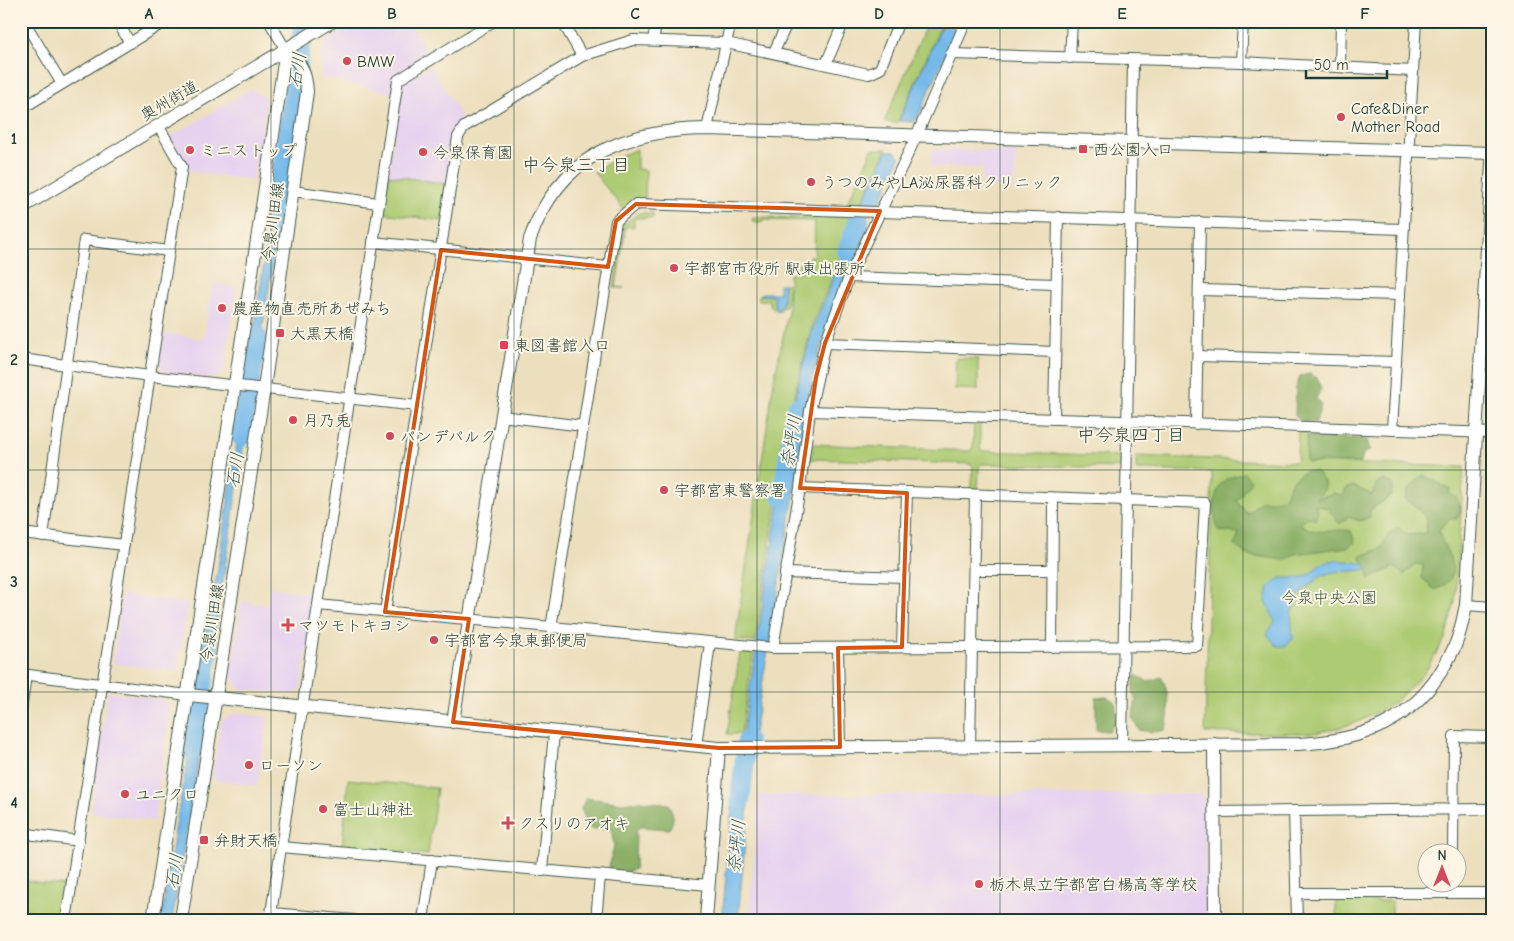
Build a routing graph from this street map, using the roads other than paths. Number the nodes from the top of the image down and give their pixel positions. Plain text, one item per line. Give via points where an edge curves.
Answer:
1 (24, 21) edge
2 (117, 21) edge
3 (166, 21) edge
4 (269, 21) edge
5 (333, 21) edge
6 (494, 21) edge
7 (562, 21) edge
8 (657, 21) edge
9 (731, 21) edge
10 (788, 21) edge
11 (844, 21) edge
12 (899, 21) edge
13 (966, 21) edge
14 (1072, 21) edge
15 (1243, 21) edge
16 (1342, 21) edge
17 (1416, 21) edge
18 (653, 40) junction
19 (130, 43) junction
20 (726, 43) junction
21 (286, 50) junction
22 (774, 52) junction
23 (951, 54) junction
24 (582, 56) junction
25 (1070, 58) junction
26 (1133, 60) junction
27 (1242, 62) junction
28 (826, 64) junction
29 (1340, 67) junction
30 (1413, 71) junction
31 (62, 84) junction
32 (21, 109) edge
33 (158, 125) junction
34 (707, 129) junction
35 (916, 136) junction
36 (1132, 142) junction
37 (1493, 147) edge
38 (1409, 150) junction
39 (1492, 153) edge
40 (293, 191) junction
41 (378, 203) junction
42 (21, 208) edge
43 (880, 211) junction
44 (1058, 217) junction
45 (1130, 220) junction
46 (1200, 222) junction
47 (1403, 229) junction
48 (373, 242) junction
49 (442, 250) junction
50 (169, 251) junction
51 (525, 258) junction
52 (1489, 264) edge
53 (608, 267) junction
54 (849, 278) junction
55 (1056, 284) junction
56 (1199, 290) junction
57 (1400, 295) junction
58 (825, 343) junction
59 (1055, 352) junction
60 (1487, 353) edge
61 (1198, 356) junction
62 (21, 359) edge
63 (1396, 362) junction
64 (65, 365) junction
65 (150, 376) junction
66 (234, 385) junction
67 (264, 388) junction
68 (349, 398) junction
69 (417, 406) junction
70 (810, 411) junction
71 (501, 416) junction
72 (1054, 419) junction
73 (1128, 422) junction
74 (1196, 424) junction
75 (583, 426) junction
76 (1392, 430) junction
77 (1475, 432) junction
78 (1493, 433) edge
79 (800, 488) junction
80 (906, 493) junction
81 (975, 496) junction
82 (1053, 498) junction
83 (1126, 500) junction
84 (21, 533) edge
85 (43, 536) junction
86 (124, 545) junction
87 (974, 570) junction
88 (1052, 570) junction
89 (785, 573) junction
90 (904, 577) junction
91 (318, 605) junction
92 (1466, 605) junction
93 (1493, 607) edge
94 (385, 612) junction
95 (469, 619) junction
96 (551, 628) junction
97 (710, 643) junction
98 (973, 647) junction
99 (1052, 647) junction
100 (769, 648) junction
101 (838, 648) junction
102 (902, 648) junction
103 (1124, 648) junction
104 (23, 674) edge
105 (103, 684) junction
106 (188, 695) junction
107 (215, 698) junction
108 (302, 707) junction
109 (21, 711) edge
110 (453, 722) junction
111 (554, 732) junction
112 (1493, 737) edge
113 (1122, 744) junction
114 (1214, 744) junction
115 (696, 746) junction
116 (970, 746) junction
117 (840, 747) junction
118 (719, 748) junction
119 (1453, 810) junction
120 (1294, 811) junction
121 (1493, 811) edge
122 (1215, 812) junction
123 (21, 833) edge
124 (79, 841) junction
125 (1453, 844) edge
126 (282, 847) junction
127 (432, 860) junction
128 (542, 871) junction
129 (600, 876) junction
130 (709, 885) junction
131 (1416, 889) edge
132 (1466, 890) edge
133 (1296, 893) junction
134 (1493, 893) edge
135 (271, 916) edge
136 (66, 920) edge
137 (153, 920) edge
138 (181, 920) edge
139 (354, 920) edge
140 (423, 920) edge
141 (596, 920) edge
142 (706, 920) edge
143 (1215, 920) edge
144 (1297, 920) edge

1 - 31 street
2 - 19 street
3 - 19 street
4 - 21 street
5 - 21 street, 奥州街道
6 - 41 street via 398,80
7 - 24 street
8 - 18 street
9 - 20 street
10 - 22 street
11 - 28 street
12 - 28 street via 880,69 875,73
13 - 23 street
14 - 25 street
15 - 27 street
16 - 29 street
17 - 30 street
18 - 20 street
18 - 24 street via 633,40
19 - 31 street
20 - 22 street
20 - 34 street
21 - 33 street, 奥州街道
21 - 40 street, 今泉川田線 via 297,58 307,79
21 - 66 street, 今泉川田線
22 - 28 street
23 - 25 street
23 - 35 street
24 - 49 street via 464,128 458,137
25 - 26 street
26 - 27 street
26 - 36 street
27 - 29 street
29 - 30 street
30 - 38 street
31 - 32 street
33 - 42 street, 奥州街道
33 - 50 street via 182,167
34 - 35 street
34 - 51 street via 656,132 599,152 568,177 554,194 536,223
35 - 36 street
35 - 43 street
36 - 38 street
36 - 45 street
37 - 39 street
38 - 39 street
38 - 47 street
39 - 52 street
40 - 41 street
40 - 67 street, 今泉川田線
41 - 48 street
43 - 44 street
43 - 53 street via 636,204 616,221
43 - 54 street
44 - 45 street
44 - 55 street
45 - 46 street
45 - 73 street
46 - 47 street
46 - 56 street
47 - 57 street
48 - 49 street
48 - 68 street
49 - 51 street
49 - 69 street
50 - 64 street via 84,240
50 - 65 street
51 - 53 street
51 - 71 street
52 - 60 street
53 - 75 street
54 - 55 street
54 - 58 street
55 - 59 street
56 - 57 street
56 - 61 street
57 - 63 street
58 - 59 street
58 - 70 street
59 - 72 street
60 - 77 street
61 - 63 street
61 - 74 street
62 - 64 street
63 - 76 street
64 - 65 street
64 - 85 street
65 - 66 street
65 - 86 street
66 - 67 street
66 - 106 street, 今泉川田線
67 - 68 street
67 - 107 street, 今泉川田線
68 - 69 street
68 - 91 street
69 - 94 street
70 - 72 street
70 - 79 street
71 - 75 street
71 - 95 street
72 - 73 street
73 - 74 street
73 - 83 street
74 - 76 street
75 - 96 street
76 - 77 street
77 - 78 street
77 - 92 street
79 - 80 street
79 - 89 street
80 - 81 street
80 - 90 street
81 - 82 street
81 - 87 street
82 - 83 street
82 - 88 street
83 - 103 street
83 - 103 street via 1205,503 1197,646
84 - 85 street
85 - 86 street
86 - 105 street
87 - 88 street
87 - 98 street
88 - 99 street
89 - 90 street
89 - 100 street
90 - 102 street
91 - 94 street
91 - 108 street
92 - 93 street
92 - 114 street via 1456,644 1440,674 1424,696 1401,715 1373,730 1324,743
94 - 95 street
95 - 96 street
95 - 110 street
96 - 97 street
97 - 100 street
97 - 115 street
98 - 99 street
98 - 102 street
98 - 116 street
99 - 103 street
100 - 101 street
101 - 102 street
101 - 117 street
103 - 113 street
104 - 105 street
104 - 109 street
105 - 106 street
105 - 124 street
106 - 107 street
106 - 137 street, 今泉川田線
107 - 108 street
107 - 138 street, 今泉川田線
108 - 110 street
108 - 126 street
110 - 111 street
111 - 115 street
111 - 128 street
112 - 119 street via 1454,736
113 - 114 street
113 - 116 street
114 - 122 street
115 - 118 street
116 - 117 street
117 - 118 street
118 - 130 street
119 - 120 street
119 - 121 street
119 - 125 street
120 - 122 street
120 - 133 street
122 - 143 street
123 - 124 street
124 - 136 street
126 - 127 street
126 - 135 street
127 - 128 street
127 - 140 street
128 - 129 street
129 - 130 street
129 - 141 street
130 - 142 street
131 - 133 street
132 - 134 street
133 - 144 street
135 - 139 street

